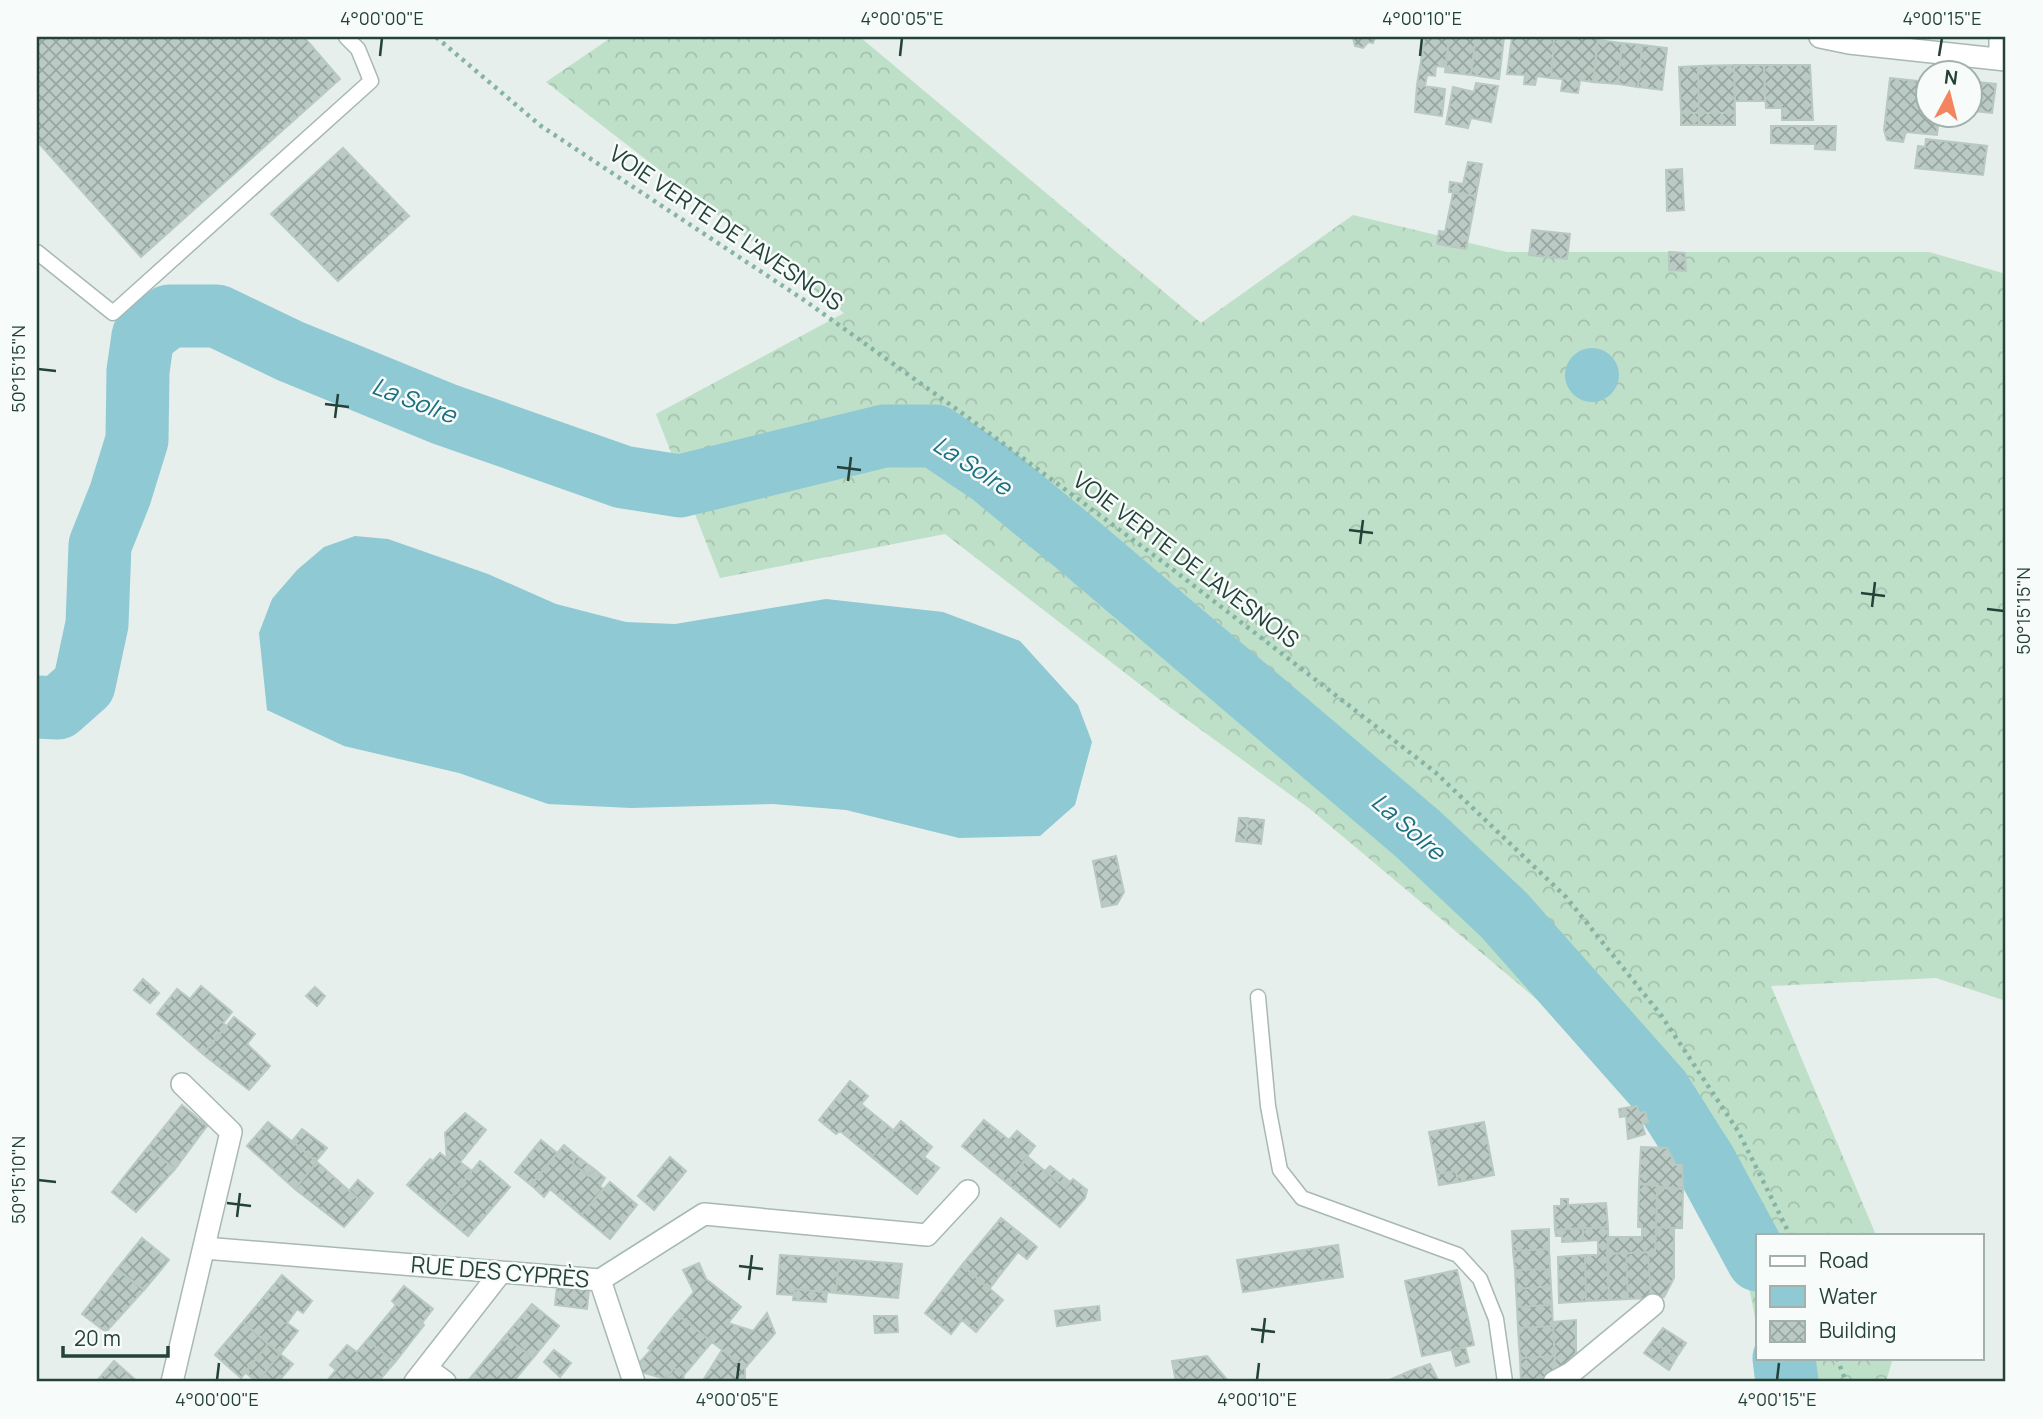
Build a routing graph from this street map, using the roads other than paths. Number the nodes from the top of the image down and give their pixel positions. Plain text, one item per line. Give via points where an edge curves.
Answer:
1 (346, 37) edge
2 (1820, 37) edge
3 (2000, 37) edge
4 (2003, 60) edge
5 (37, 252) edge
6 (1258, 997) dead end
7 (182, 1084) dead end
8 (968, 1191) dead end
9 (204, 1248) junction
10 (501, 1272) junction
11 (600, 1280) junction
12 (1653, 1305) dead end
13 (421, 1375) edge
14 (172, 1382) edge
15 (445, 1382) edge
16 (634, 1382) edge
17 (1505, 1382) edge
18 (1554, 1382) edge

1 - 5 lane via 358,49 371,81 113,313
2 - 4 street
3 - 4 street
6 - 17 lane via 1268,1106 1280,1170 1302,1198 1458,1255 1480,1279 1496,1319
7 - 9 street via 230,1132
8 - 11 street, RUE DES CYPRÈS via 927,1236 704,1214
9 - 10 street, RUE DES CYPRÈS
9 - 14 street
10 - 11 street, RUE DES CYPRÈS
10 - 13 street
11 - 16 street
12 - 18 street
13 - 15 street

